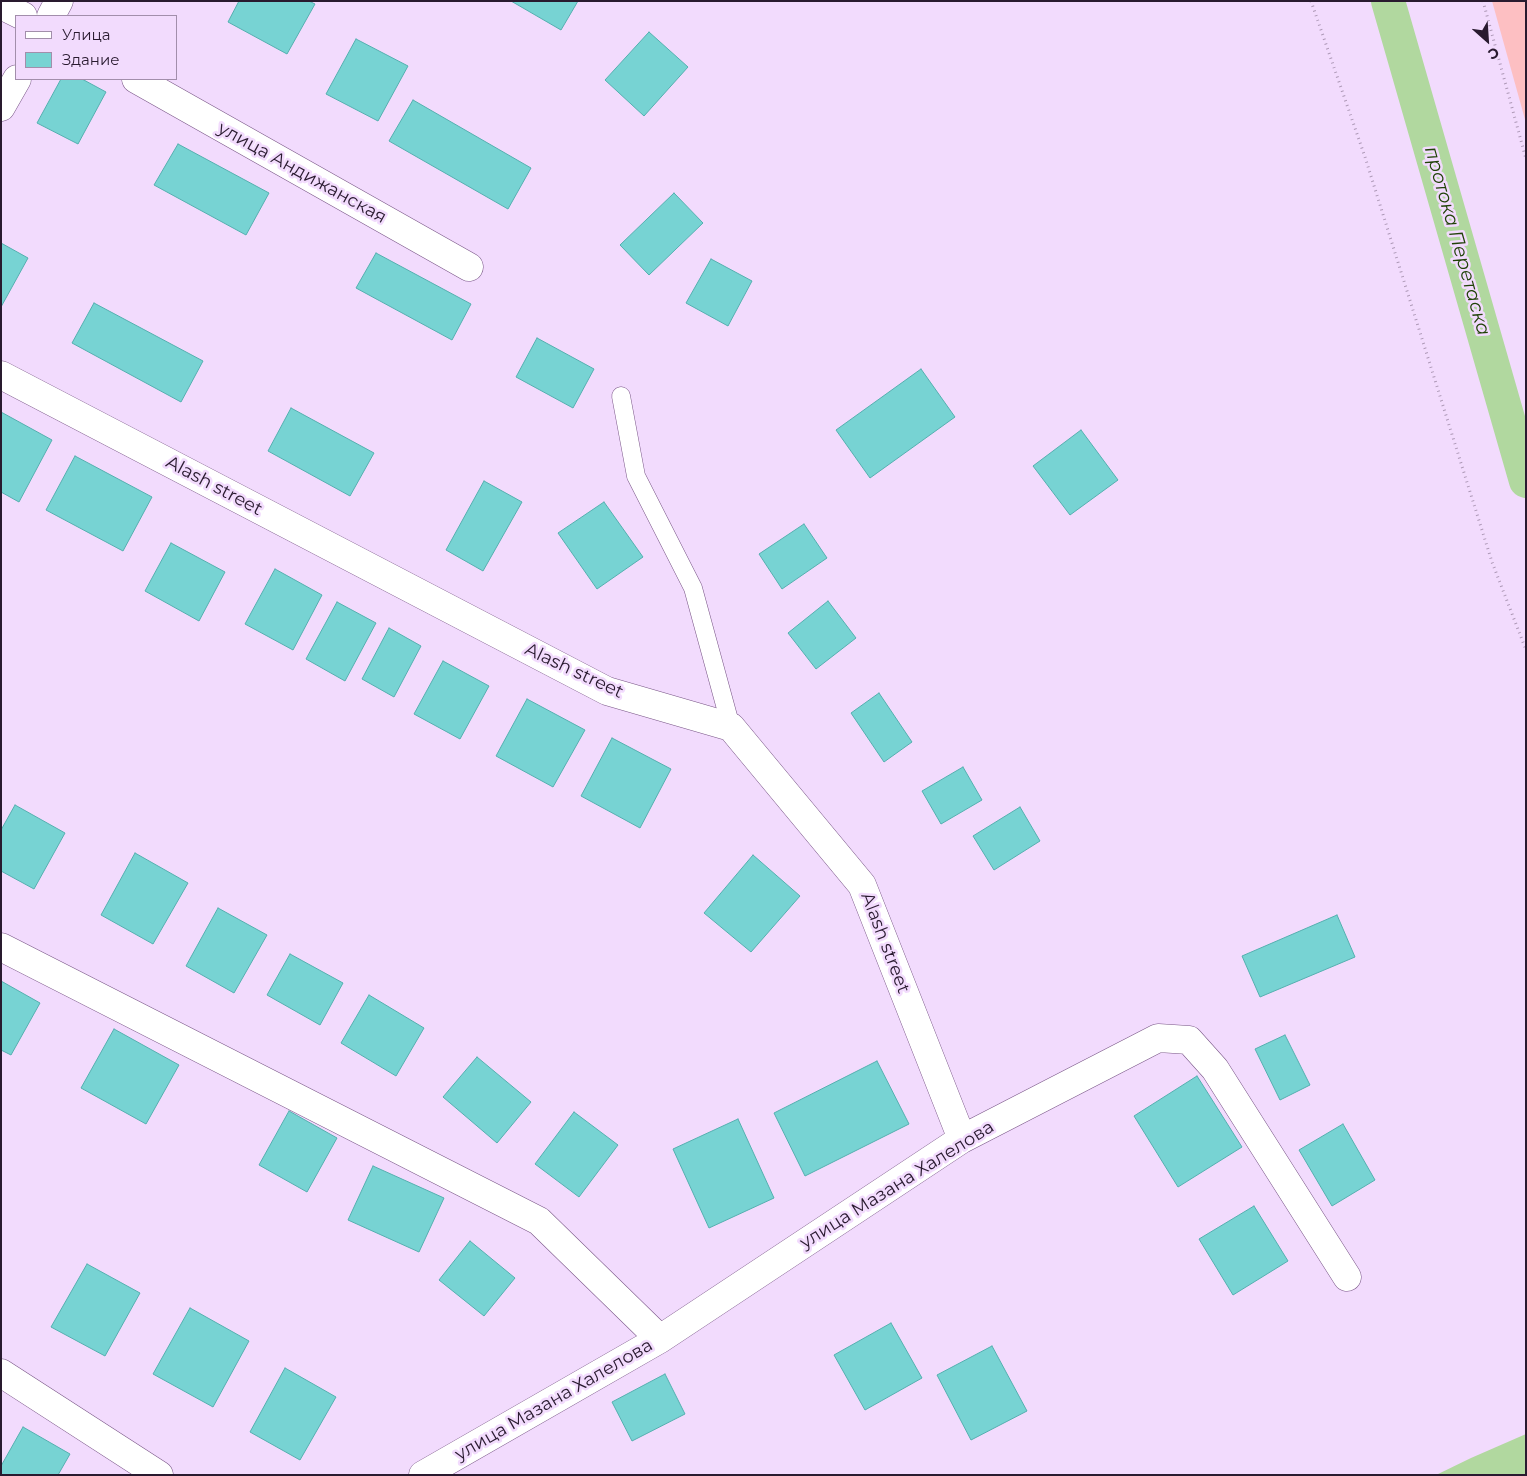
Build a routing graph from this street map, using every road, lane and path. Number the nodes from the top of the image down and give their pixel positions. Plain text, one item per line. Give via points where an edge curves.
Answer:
1 (59, 1) edge
2 (1311, 1) edge
3 (1483, 1) edge
4 (1, 5) edge
5 (21, 15) edge
6 (52, 15) edge
7 (16, 80) edge
8 (138, 80) edge
9 (1, 107) edge
10 (1526, 159) edge
11 (469, 267) dead end
12 (1, 374) edge
13 (621, 396) dead end
14 (1526, 650) edge
15 (731, 727) junction
16 (1, 946) edge
17 (962, 1139) junction
18 (1347, 1277) dead end
19 (660, 1339) junction
20 (1, 1373) edge
21 (159, 1475) edge
22 (424, 1475) edge

1 - 6 street
2 - 14 path via 1365,157 1492,562
3 - 10 path
4 - 5 street
7 - 9 street
8 - 11 street, улица Андижанская
12 - 15 street, Alash street via 607,691
13 - 15 lane via 636,476 692,588
15 - 17 street, Alash street via 862,885
16 - 19 street via 538,1221
17 - 18 street, улица Мазана Халелова via 1158,1038 1189,1040 1215,1069
17 - 19 street, улица Мазана Халелова
19 - 22 street, улица Мазана Халелова
20 - 21 street

